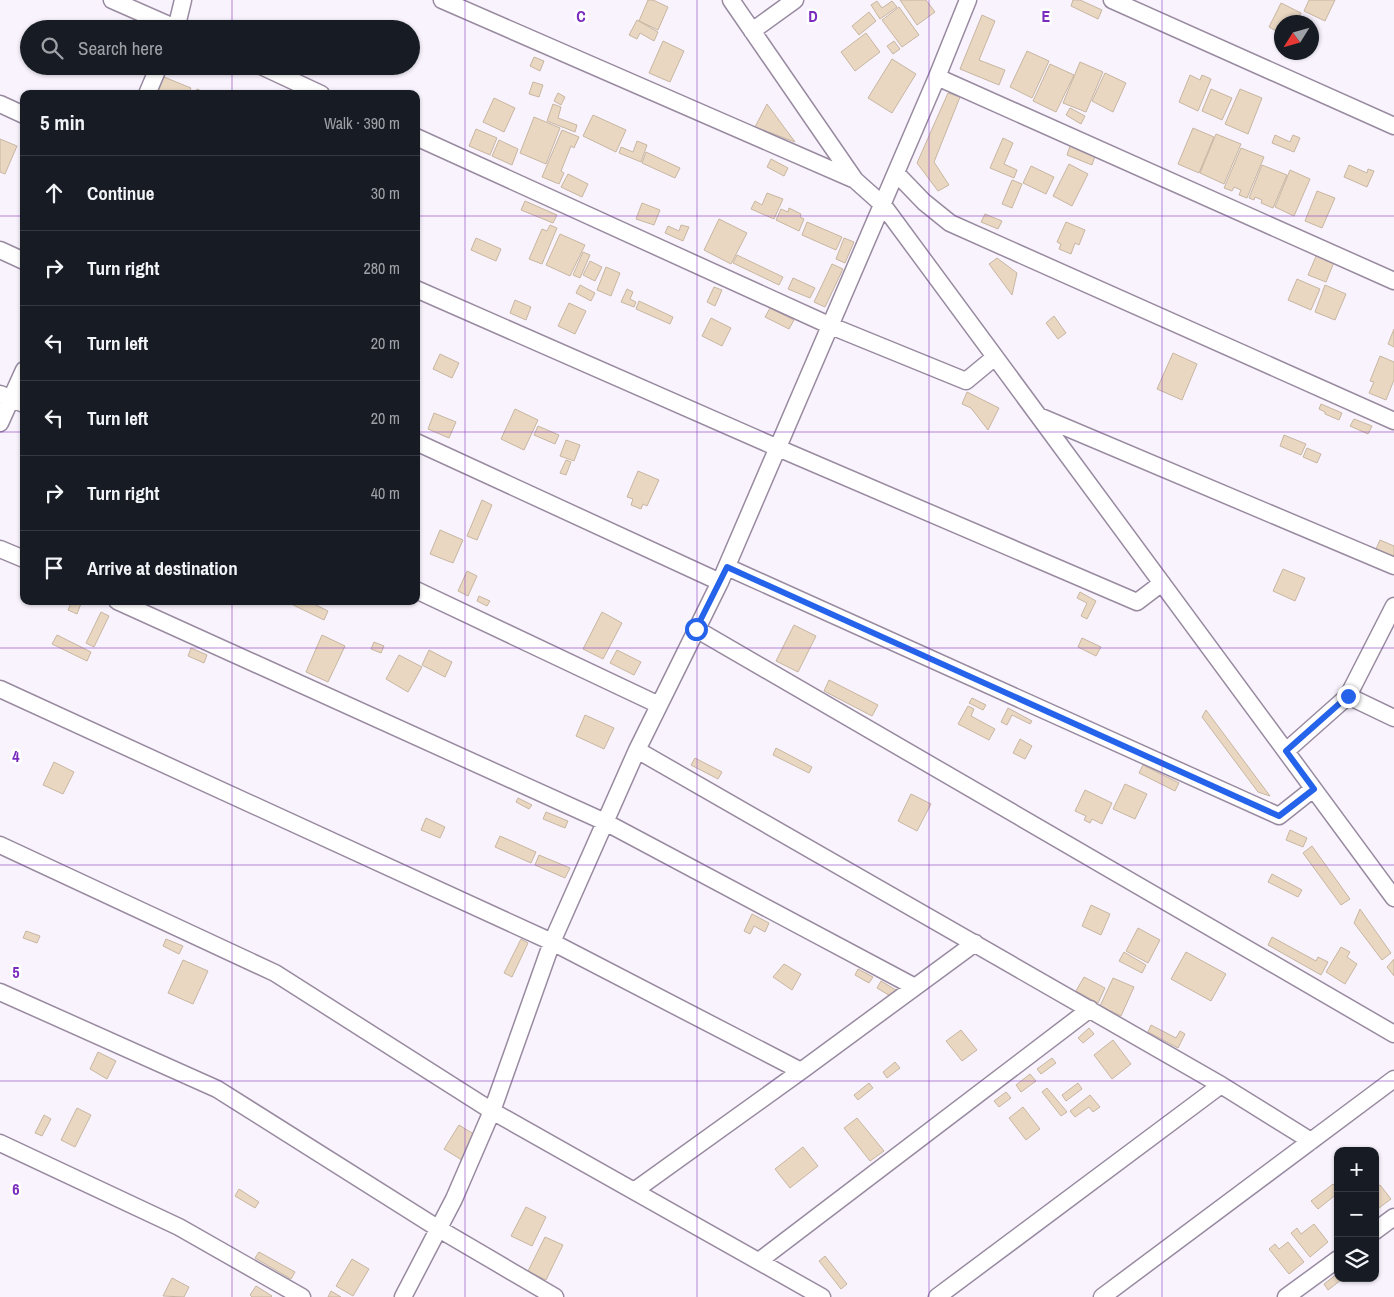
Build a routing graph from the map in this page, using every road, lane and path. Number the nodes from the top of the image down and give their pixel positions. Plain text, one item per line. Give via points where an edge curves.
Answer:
1 (112, 0) edge
2 (183, 0) edge
3 (442, 0) edge
4 (730, 0) edge
5 (795, 0) edge
6 (968, 0) edge
7 (1112, 0) edge
8 (158, 20) edge
9 (179, 20) edge
10 (752, 31) junction
11 (155, 75) edge
12 (280, 75) edge
13 (938, 77) junction
14 (149, 90) edge
15 (312, 90) edge
16 (0, 104) edge
17 (20, 113) edge
18 (1394, 126) edge
19 (420, 139) edge
20 (896, 173) junction
21 (855, 180) junction
22 (883, 205) junction
23 (0, 250) edge
24 (20, 259) edge
25 (1394, 281) edge
26 (420, 291) edge
27 (831, 326) junction
28 (995, 357) junction
29 (20, 380) edge
30 (12, 399) edge
31 (1039, 416) junction
32 (1394, 421) edge
33 (0, 423) edge
34 (420, 444) edge
35 (778, 448) junction
36 (0, 548) edge
37 (20, 557) edge
38 (1394, 566) edge
39 (724, 574) junction
40 (1162, 583) junction
41 (420, 592) edge
42 (126, 605) edge
43 (1394, 606) edge
44 (696, 629) junction
45 (0, 689) edge
46 (1348, 696) junction
47 (659, 705) junction
48 (1394, 718) edge
49 (637, 750) junction
50 (1286, 751) junction
51 (1314, 789) junction
52 (605, 822) junction
53 (0, 845) edge
54 (1394, 898) edge
55 (552, 942) junction
56 (975, 943) junction
57 (915, 987) junction
58 (0, 992) edge
59 (1090, 1009) junction
60 (1394, 1034) edge
61 (801, 1071) junction
62 (1394, 1079) edge
63 (1221, 1085) junction
64 (492, 1111) junction
65 (1311, 1142) junction
66 (0, 1143) edge
67 (634, 1191) junction
68 (1394, 1217) edge
69 (1379, 1228) edge
70 (438, 1229) junction
71 (759, 1261) junction
72 (1334, 1261) edge
73 (302, 1297) edge
74 (403, 1297) edge
75 (555, 1297) edge
76 (822, 1297) edge
77 (938, 1297) edge
78 (1102, 1297) edge
79 (1286, 1297) edge

1 - 8 street
2 - 9 street
3 - 21 street
4 - 10 street
5 - 10 street
6 - 13 street
7 - 18 street
10 - 21 street
11 - 14 street
12 - 15 street
13 - 20 street
13 - 25 street
16 - 17 street
19 - 27 street
20 - 22 street
20 - 32 street via 950,223
21 - 22 street
22 - 27 street
22 - 28 street
23 - 24 street
26 - 35 street
27 - 28 street via 966,381
27 - 35 street
28 - 31 street
29 - 30 street
30 - 33 street
31 - 38 street
31 - 40 street
34 - 39 street
35 - 39 street
35 - 40 street via 1137,602
36 - 37 street
39 - 44 street
39 - 51 street via 1279,816
40 - 50 street
41 - 47 street
42 - 52 street
43 - 46 street
44 - 47 street
44 - 60 street
45 - 55 street
46 - 48 street
46 - 50 street
47 - 49 street
49 - 52 street
49 - 56 street
50 - 51 street
51 - 54 street
52 - 55 street
52 - 57 street
53 - 64 street via 274,973
55 - 61 street
55 - 64 street
56 - 57 street
56 - 59 street
57 - 61 street
58 - 70 street via 217,1089
59 - 63 street
59 - 71 street
61 - 67 street
62 - 65 street
63 - 65 street
63 - 77 street
64 - 67 street
64 - 70 street
65 - 78 street
66 - 73 street via 179,1227
67 - 71 street
68 - 69 street
70 - 74 street
70 - 75 street
71 - 76 street
72 - 79 street

